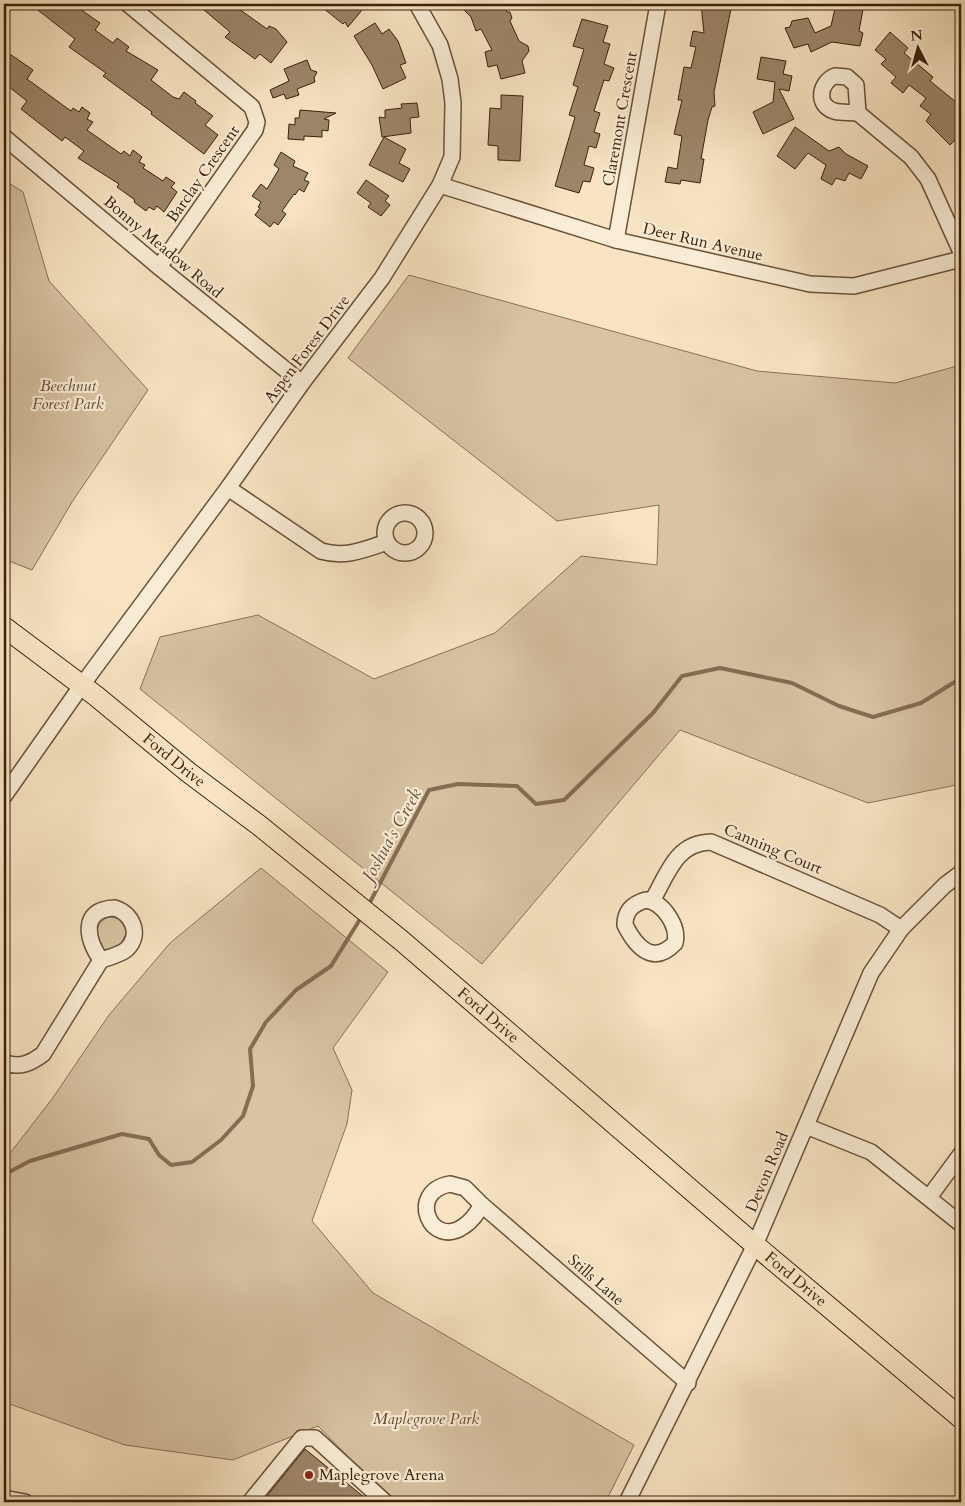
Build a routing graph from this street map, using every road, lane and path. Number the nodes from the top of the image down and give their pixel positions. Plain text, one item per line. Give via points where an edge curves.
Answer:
1 (128, 4) edge
2 (417, 4) edge
3 (658, 4) edge
4 (858, 113) dead end
5 (4, 137) edge
6 (440, 185) junction
7 (616, 240) junction
8 (961, 252) edge
9 (961, 259) edge
10 (159, 267) junction
11 (302, 383) junction
12 (228, 488) junction
13 (387, 542) dead end
14 (4, 627) edge
15 (82, 685) junction
16 (4, 796) edge
17 (961, 874) edge
18 (652, 901) dead end
19 (901, 929) junction
20 (101, 960) dead end
21 (4, 1062) edge
22 (806, 1126) junction
23 (961, 1154) edge
24 (930, 1196) junction
25 (482, 1205) dead end
26 (961, 1224) edge
27 (754, 1245) junction
28 (688, 1383) junction
29 (961, 1418) edge
30 (4, 1498) edge
31 (25, 1502) edge
32 (250, 1502) edge
33 (385, 1502) edge
34 (627, 1502) edge

1 - 10 street, Barclay Crescent via 252,106 256,122 255,130
2 - 6 street, Aspen Forest Drive via 440,45 451,87 452,157
3 - 7 street, Claremont Crescent
4 - 8 street via 910,157 928,179
5 - 10 street, Bonny Meadow Road
6 - 7 street, Deer Run Avenue
6 - 11 street, Aspen Forest Drive via 382,278
7 - 9 street, Deer Run Avenue via 810,284 836,286 854,286
10 - 11 street, Bonny Meadow Road
11 - 12 street, Aspen Forest Drive
12 - 13 street via 321,551 349,555
12 - 15 street, Aspen Forest Drive
14 - 15 main road, Ford Drive
15 - 16 street, Aspen Forest Drive
15 - 27 main road, Ford Drive via 402,941
17 - 19 street, Devon Road via 945,884
18 - 19 street, Canning Court via 680,853 690,845 711,842 880,915
19 - 22 street, Devon Road via 871,973
20 - 21 street via 43,1054 23,1065
22 - 24 street via 871,1152
22 - 27 street, Devon Road
23 - 24 street
24 - 26 street
25 - 28 street, Stills Lane
27 - 28 street, Devon Road
27 - 29 main road, Ford Drive
28 - 34 street, Devon Road
30 - 31 street
32 - 33 street via 302,1438 315,1438

